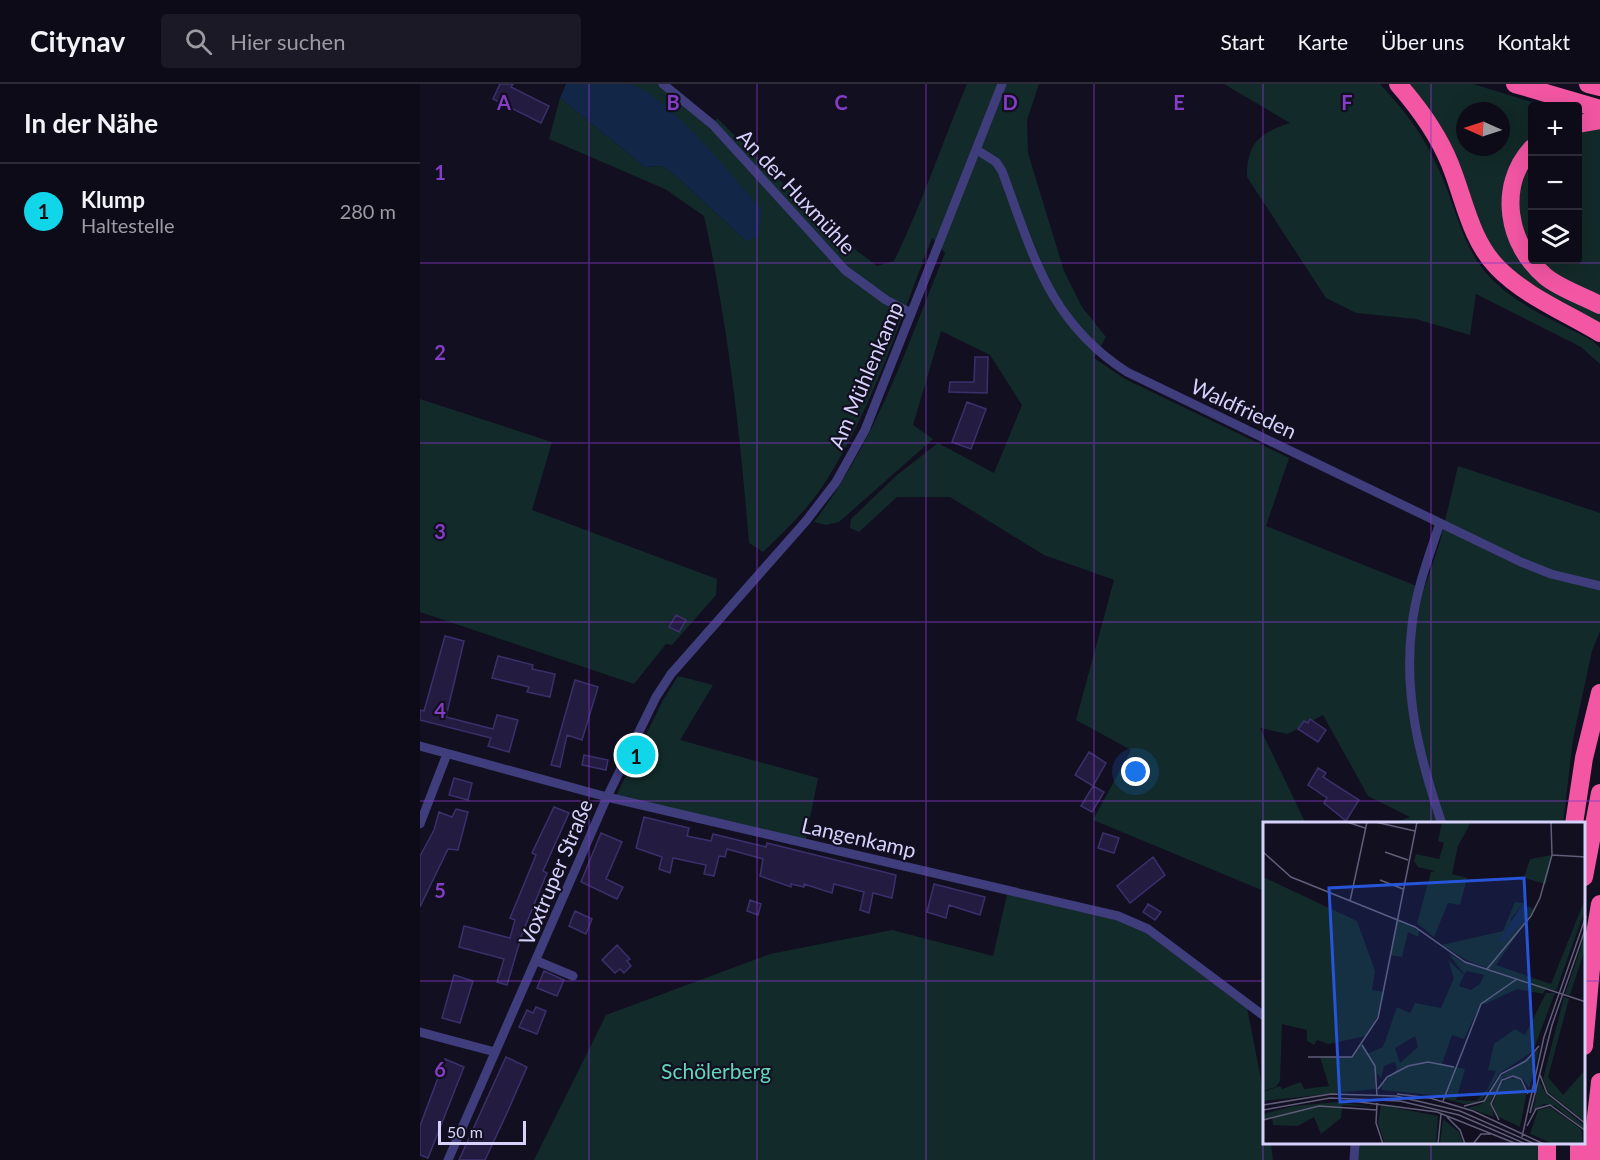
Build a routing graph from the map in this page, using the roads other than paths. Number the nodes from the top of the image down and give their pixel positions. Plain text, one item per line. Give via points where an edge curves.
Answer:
1 (663, 84) edge
2 (1002, 84) edge
3 (1398, 84) edge
4 (1515, 84) edge
5 (1588, 84) edge
6 (1600, 87) edge
7 (1600, 109) edge
8 (1600, 120) edge
9 (1582, 123) edge
10 (976, 150) junction
11 (1528, 155) edge
12 (1600, 305) edge
13 (911, 313) junction
14 (1600, 333) edge
15 (1440, 523) junction
16 (1600, 586) edge
17 (1600, 693) edge
18 (420, 746) edge
19 (447, 754) junction
20 (1600, 793) edge
21 (607, 796) junction
22 (1442, 822) edge
23 (1574, 822) edge
24 (420, 824) edge
25 (1585, 872) edge
26 (1600, 904) edge
27 (537, 961) junction
28 (1592, 961) edge
29 (573, 976) dead end
30 (1263, 1015) edge
31 (420, 1032) edge
32 (1585, 1035) edge
33 (495, 1052) junction
34 (1600, 1082) edge
35 (1355, 1145) edge
36 (448, 1160) edge
37 (1354, 1160) edge
38 (1591, 1160) edge

1 - 13 street, An der Huxmühle via 713,126 845,270
2 - 10 street, Am Mühlenkamp
3 - 14 highway via 1429,122 1450,162 1478,239 1495,265 1518,287
4 - 7 highway
5 - 6 highway
8 - 9 highway
10 - 13 street, Am Mühlenkamp
10 - 15 street, Waldfrieden via 996,162 1002,171 1050,291 1081,336 1101,356
11 - 12 highway via 1515,174 1510,198 1517,241 1547,278
13 - 21 street, Am Mühlenkamp via 865,430 836,482 670,674
15 - 16 street, Waldfrieden via 1551,574
15 - 22 street via 1412,624 1409,667 1412,716
17 - 23 highway via 1582,766
18 - 19 street, Langenkamp
19 - 21 street, Langenkamp
19 - 24 street
20 - 25 highway
21 - 27 street, Voxtruper Straße
21 - 30 street, Langenkamp via 1118,916 1148,929
26 - 28 highway, bridge
27 - 29 street, Voxtruper Straße
27 - 33 street, Voxtruper Straße
28 - 32 highway
31 - 33 street
33 - 36 street, Voxtruper Straße
34 - 38 highway
35 - 37 street

